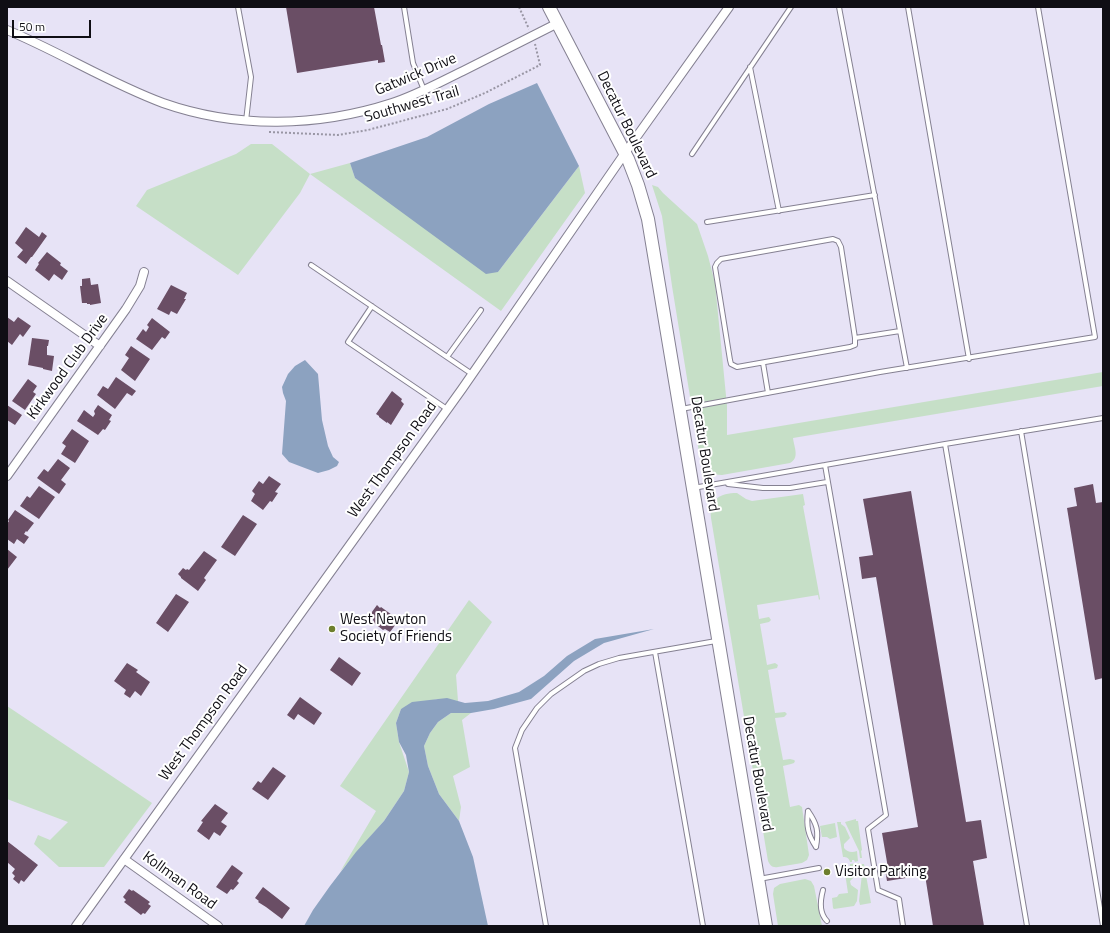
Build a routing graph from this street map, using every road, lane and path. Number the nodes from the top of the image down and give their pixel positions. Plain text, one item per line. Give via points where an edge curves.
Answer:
1 (238, 7) edge
2 (404, 7) edge
3 (519, 7) edge
4 (549, 7) edge
5 (728, 7) edge
6 (791, 7) edge
7 (840, 7) edge
8 (908, 7) edge
9 (1038, 7) edge
10 (558, 23) junction
11 (7, 30) edge
12 (532, 36) junction
13 (750, 67) junction
14 (424, 90) junction
15 (246, 121) junction
16 (269, 132) dead end
17 (625, 153) junction
18 (692, 154) dead end
19 (875, 195) junction
20 (779, 210) junction
21 (708, 222) dead end
22 (311, 265) dead end
23 (144, 272) dead end
24 (7, 281) edge
25 (372, 306) junction
26 (481, 310) dead end
27 (900, 332) junction
28 (855, 338) junction
29 (100, 346) junction
30 (447, 357) junction
31 (969, 359) junction
32 (763, 363) junction
33 (907, 368) junction
34 (472, 374) junction
35 (768, 393) junction
36 (447, 409) junction
37 (680, 410) junction
38 (1103, 418) edge
39 (1021, 431) junction
40 (945, 444) junction
41 (824, 465) junction
42 (7, 476) edge
43 (827, 482) junction
44 (724, 483) junction
45 (693, 488) junction
46 (718, 640) junction
47 (655, 652) junction
48 (808, 811) joint
49 (124, 859) junction
50 (819, 868) dead end
51 (758, 879) junction
52 (823, 890) dead end
53 (828, 922) dead end
54 (76, 926) edge
55 (218, 926) edge
56 (546, 926) edge
57 (703, 926) edge
58 (766, 926) edge
59 (903, 926) edge
60 (1027, 926) edge
61 (1103, 926) edge

1 - 15 lane via 251,78
2 - 14 lane via 413,63
3 - 12 path, Southwest Trail
4 - 10 street, Decatur Boulevard
5 - 17 street, West Thompson Road
6 - 13 lane
7 - 19 lane
8 - 31 lane
9 - 31 lane via 1095,337
10 - 12 street, Gatwick Drive
10 - 17 street, Decatur Boulevard
11 - 15 street, Gatwick Drive via 155,99 210,115
12 - 14 street, Gatwick Drive
12 - 16 path, Southwest Trail via 540,65 447,109 368,130 338,135
13 - 18 lane
13 - 20 lane
14 - 15 street, Gatwick Drive via 373,109 332,118 282,122
17 - 34 street, West Thompson Road
17 - 37 street, Decatur Boulevard via 648,219
19 - 20 lane
19 - 27 lane
20 - 21 lane
22 - 25 lane
23 - 29 street, Kirkwood Club Drive via 135,295
24 - 29 street
25 - 30 lane
25 - 36 lane via 348,342
26 - 30 lane
27 - 28 lane
27 - 33 lane
28 - 32 lane via 855,345 850,347
28 - 32 lane via 841,247 833,238 721,259 715,267 731,364 737,368
29 - 42 street, Kirkwood Club Drive
30 - 34 lane
31 - 33 lane
32 - 35 lane
33 - 35 lane
34 - 36 street, West Thompson Road
35 - 37 lane
36 - 49 street, West Thompson Road
37 - 45 street, Decatur Boulevard
38 - 39 lane
39 - 40 lane
39 - 61 lane
40 - 41 lane
40 - 60 lane
41 - 43 lane
41 - 44 lane
43 - 44 lane via 790,488 763,488
43 - 59 lane via 886,815 868,829 878,890 899,899
44 - 45 lane
45 - 46 street, Decatur Boulevard
46 - 47 lane
46 - 51 street, Decatur Boulevard
47 - 56 lane via 619,658 584,671 551,694 522,730 515,748
47 - 57 lane
48 - 48 lane via 810,838 816,847 818,837 815,821
49 - 54 street, West Thompson Road
49 - 55 street, Kollman Road
50 - 51 lane
51 - 58 street, Decatur Boulevard
52 - 53 lane via 820,901 823,917

